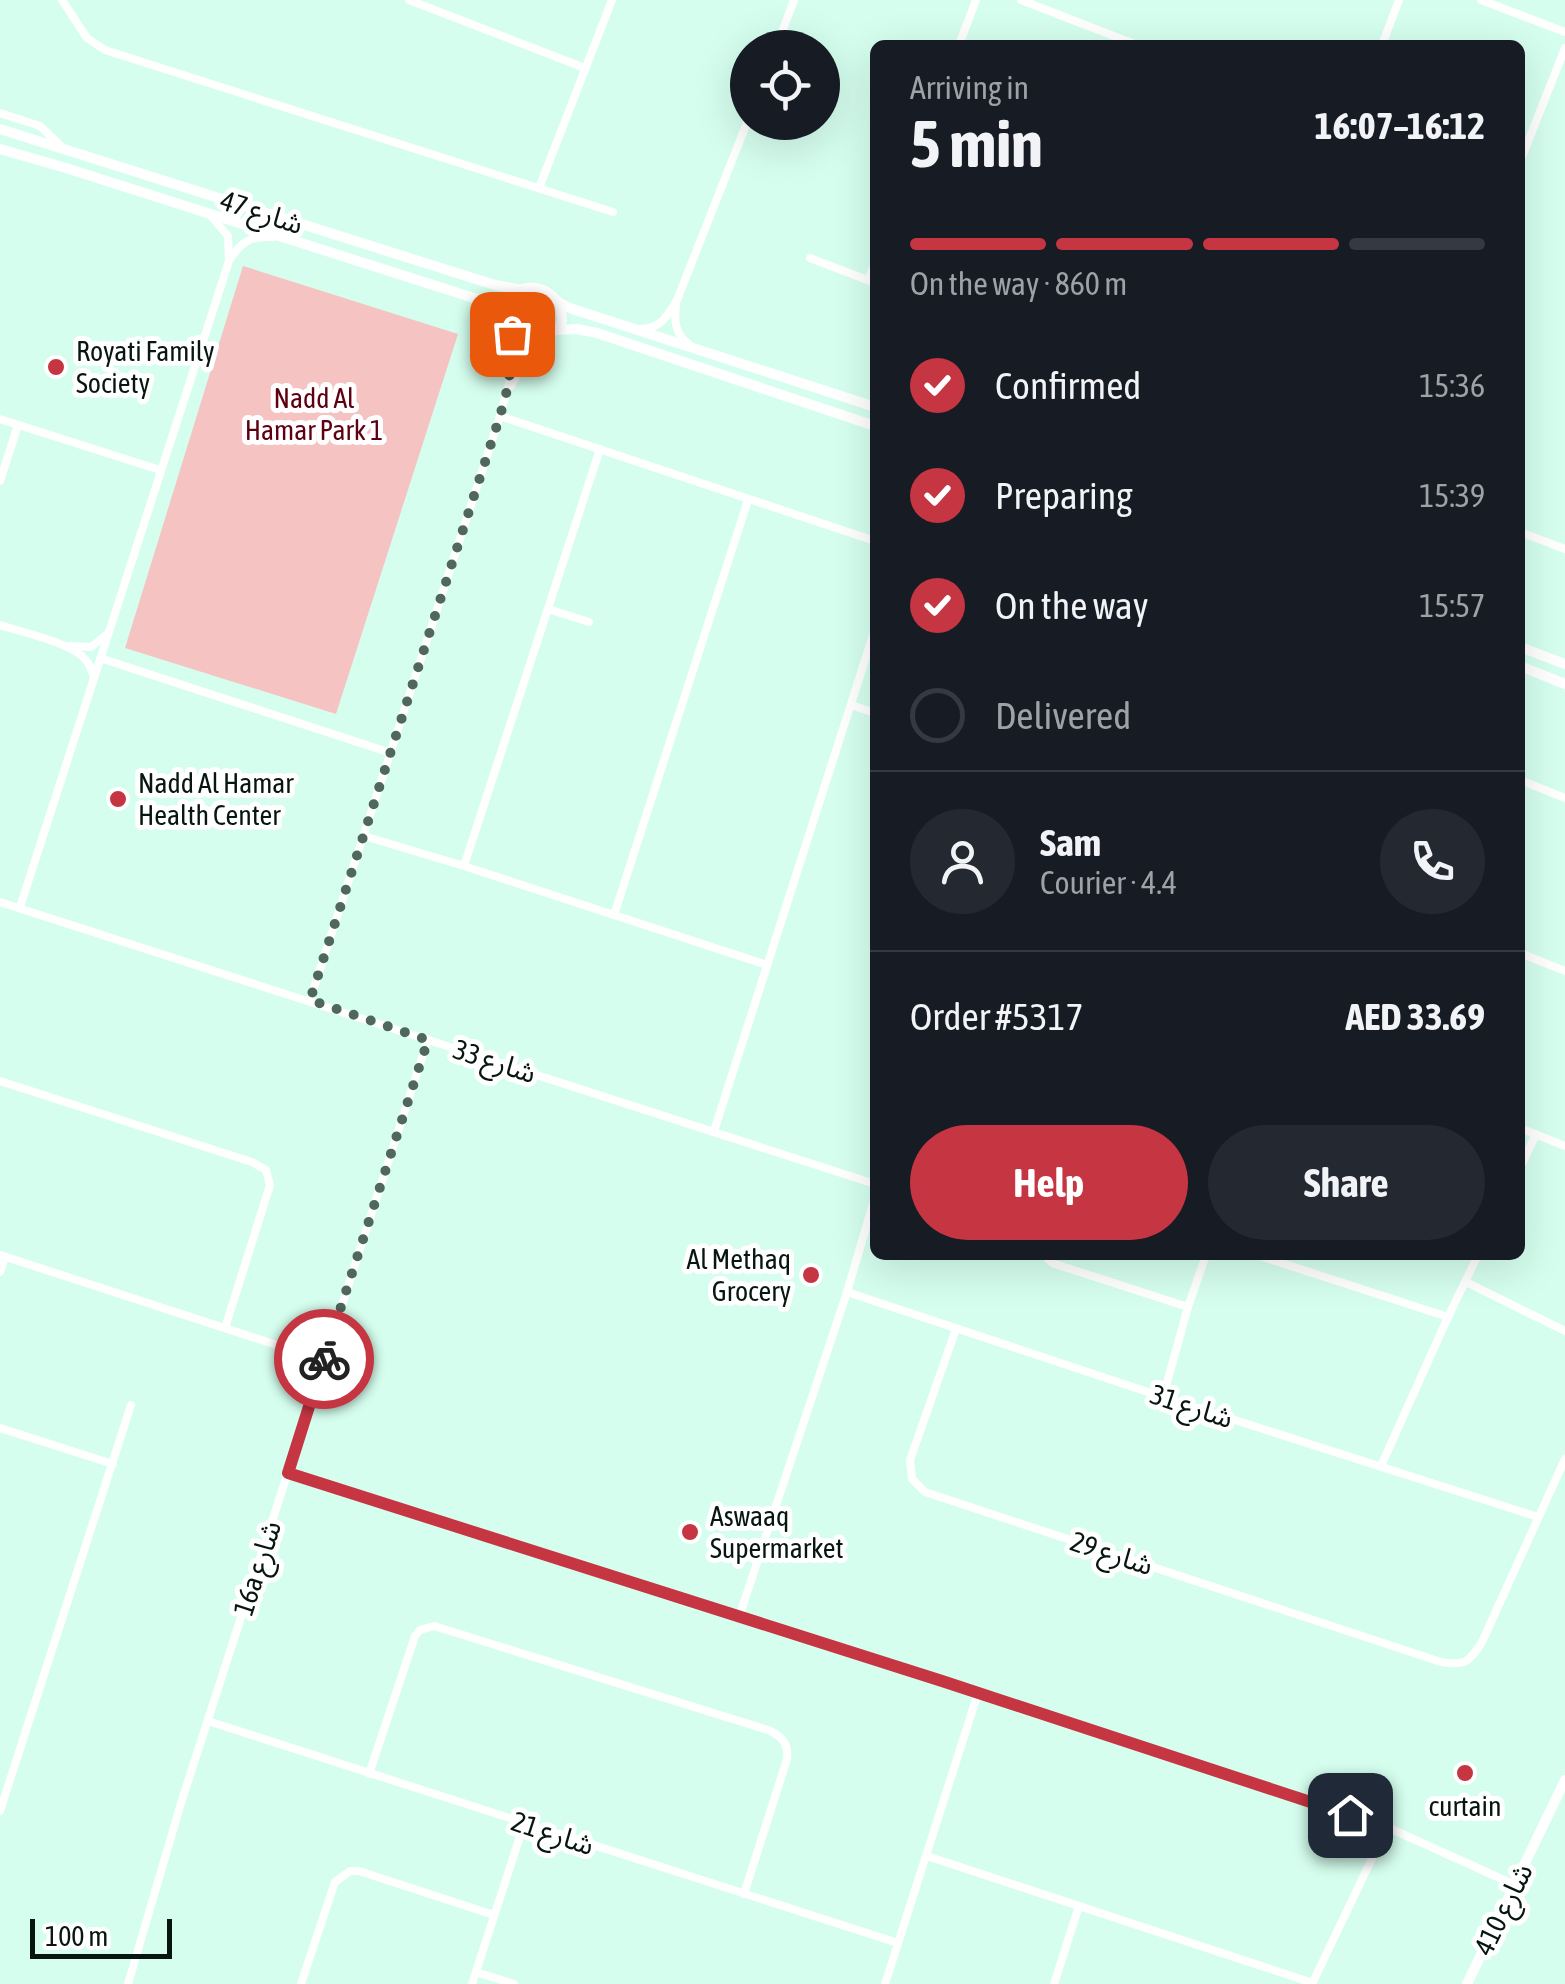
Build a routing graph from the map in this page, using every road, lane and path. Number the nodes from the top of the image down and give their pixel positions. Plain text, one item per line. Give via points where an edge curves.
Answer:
1 (62, 0) edge
2 (409, 0) edge
3 (612, 0) edge
4 (794, 0) edge
5 (976, 0) edge
6 (1021, 0) edge
7 (1400, 0) edge
8 (1481, 0) edge
9 (783, 30) edge
10 (1565, 32) edge
11 (961, 40) edge
12 (1124, 40) edge
13 (1384, 40) edge
14 (1565, 48) edge
15 (585, 68) junction
16 (0, 113) edge
17 (0, 130) edge
18 (740, 140) edge
19 (63, 148) junction
20 (1525, 149) edge
21 (0, 150) edge
22 (538, 188) junction
23 (614, 212) dead end
24 (210, 215) junction
25 (278, 237) junction
26 (810, 258) dead end
27 (228, 261) junction
28 (870, 281) edge
29 (524, 290) junction
30 (677, 300) junction
31 (560, 303) junction
32 (509, 329) junction
33 (638, 329) junction
34 (554, 330) junction
35 (534, 344) junction
36 (693, 348) junction
37 (507, 395) junction
38 (870, 405) edge
39 (500, 416) junction
40 (0, 419) edge
41 (870, 424) edge
42 (18, 425) junction
43 (600, 449) junction
44 (160, 470) junction
45 (0, 481) edge
46 (748, 500) junction
47 (1525, 534) edge
48 (870, 539) edge
49 (1565, 549) edge
50 (548, 609) junction
51 (589, 622) dead end
52 (0, 625) edge
53 (109, 632) junction
54 (60, 644) junction
55 (870, 644) edge
56 (1525, 648) edge
57 (100, 658) junction
58 (1565, 664) edge
59 (1525, 668) edge
60 (94, 677) junction
61 (1565, 684) edge
62 (850, 705) junction
63 (870, 711) edge
64 (391, 753) junction
65 (1525, 782) edge
66 (1565, 798) edge
67 (364, 836) junction
68 (464, 866) junction
69 (0, 902) edge
70 (20, 907) junction
71 (614, 915) junction
72 (1525, 955) edge
73 (767, 965) junction
74 (1565, 971) edge
75 (310, 1000) junction
76 (428, 1040) junction
77 (0, 1081) edge
78 (1525, 1130) edge
79 (714, 1131) junction
80 (1536, 1134) junction
81 (1565, 1146) edge
82 (1525, 1157) edge
83 (870, 1182) edge
84 (870, 1213) edge
85 (2, 1256) edge
86 (1049, 1260) edge
87 (1204, 1260) edge
88 (1272, 1260) edge
89 (1476, 1260) edge
90 (0, 1272) edge
91 (1466, 1282) junction
92 (846, 1292) junction
93 (1188, 1307) junction
94 (1448, 1317) junction
95 (225, 1328) junction
96 (956, 1329) junction
97 (1565, 1332) edge
98 (324, 1360) junction
99 (1162, 1397) junction
100 (131, 1405) dead end
101 (0, 1428) edge
102 (1565, 1460) edge
103 (113, 1464) junction
104 (1381, 1466) junction
105 (288, 1473) junction
106 (1538, 1517) junction
107 (739, 1617) junction
108 (978, 1693) junction
109 (208, 1721) junction
110 (369, 1774) junction
111 (1565, 1780) edge
112 (0, 1812) edge
113 (524, 1824) junction
114 (1387, 1827) junction
115 (927, 1856) junction
116 (1515, 1885) junction
117 (744, 1894) junction
118 (1079, 1906) junction
119 (494, 1915) junction
120 (898, 1943) junction
121 (476, 1972) junction
122 (1313, 1983) edge
123 (128, 1984) edge
124 (301, 1984) edge
125 (472, 1984) edge
126 (514, 1984) edge
127 (885, 1984) edge
128 (1054, 1984) edge
129 (1467, 1984) edge

1 - 22 street via 87,38 114,54
2 - 15 street
3 - 15 street
4 - 9 street
5 - 11 street
6 - 12 street
7 - 13 street
8 - 10 street
14 - 20 street
15 - 22 street
16 - 19 street via 40,126
17 - 19 street, شارع 47
18 - 30 street
19 - 29 street, شارع 47
21 - 24 street, شارع 47
22 - 23 street
24 - 25 street, شارع 47
24 - 27 street via 228,236
25 - 27 street via 246,240
25 - 32 street, شارع 47 via 477,299
26 - 28 street
27 - 44 street
29 - 31 street via 545,290
29 - 32 street via 507,307
30 - 33 street via 660,324
30 - 36 street via 677,329
31 - 33 street
31 - 34 street via 562,320
32 - 35 street
32 - 37 street
33 - 36 street
34 - 35 street via 549,340
34 - 41 street via 597,332
35 - 37 street
36 - 38 street
37 - 39 street
39 - 43 street
39 - 64 street
40 - 42 street
42 - 44 street
42 - 45 street
43 - 46 street
43 - 50 street
44 - 53 street
46 - 48 street
46 - 71 street
47 - 49 street
50 - 51 street
50 - 68 street
52 - 54 street
53 - 54 street via 91,647
53 - 57 street
54 - 60 street via 84,658
55 - 62 street
56 - 58 street
57 - 60 street
57 - 64 street
59 - 61 street
60 - 70 street
62 - 63 street
62 - 73 street
64 - 67 street
65 - 66 street
67 - 68 street
67 - 75 street
68 - 71 street
69 - 70 street, شارع 33
70 - 75 street, شارع 33
71 - 73 street
72 - 74 street
73 - 79 street
75 - 76 street, شارع 33
76 - 79 street, شارع 33
76 - 98 street, 16a شارع
77 - 95 street via 266,1170 270,1186
78 - 80 street
79 - 83 street, شارع 33
80 - 81 street
80 - 82 street
84 - 92 street
85 - 90 street
85 - 95 street
86 - 93 street
87 - 93 street
88 - 94 street
89 - 91 street
91 - 94 street
91 - 97 street
92 - 96 street, شارع 31
92 - 107 street
93 - 99 street
94 - 104 street
95 - 98 street
96 - 99 street, شارع 31
96 - 106 street, شارع 29 via 910,1460 912,1479 924,1492 1442,1662 1458,1665 1473,1656
98 - 105 street, 16a شارع
99 - 104 street, شارع 31
100 - 103 street
101 - 103 street
102 - 106 street
103 - 112 street
104 - 106 street, شارع 31
105 - 107 street
105 - 109 street, 16a شارع
107 - 108 street
108 - 114 street
108 - 115 street
109 - 110 street, شارع 21
109 - 123 street, 16a شارع
110 - 113 street, شارع 21
110 - 117 street via 414,1636 434,1626 768,1730 786,1744 788,1759
111 - 116 street, شارع 410
113 - 117 street, شارع 21
113 - 119 street
114 - 116 street
114 - 122 street
115 - 118 street
115 - 120 street
116 - 129 street, شارع 410
117 - 120 street, شارع 21
118 - 122 street
118 - 128 street
119 - 121 street
119 - 124 street via 350,1871 335,1882
120 - 127 street
121 - 125 street
121 - 126 street

